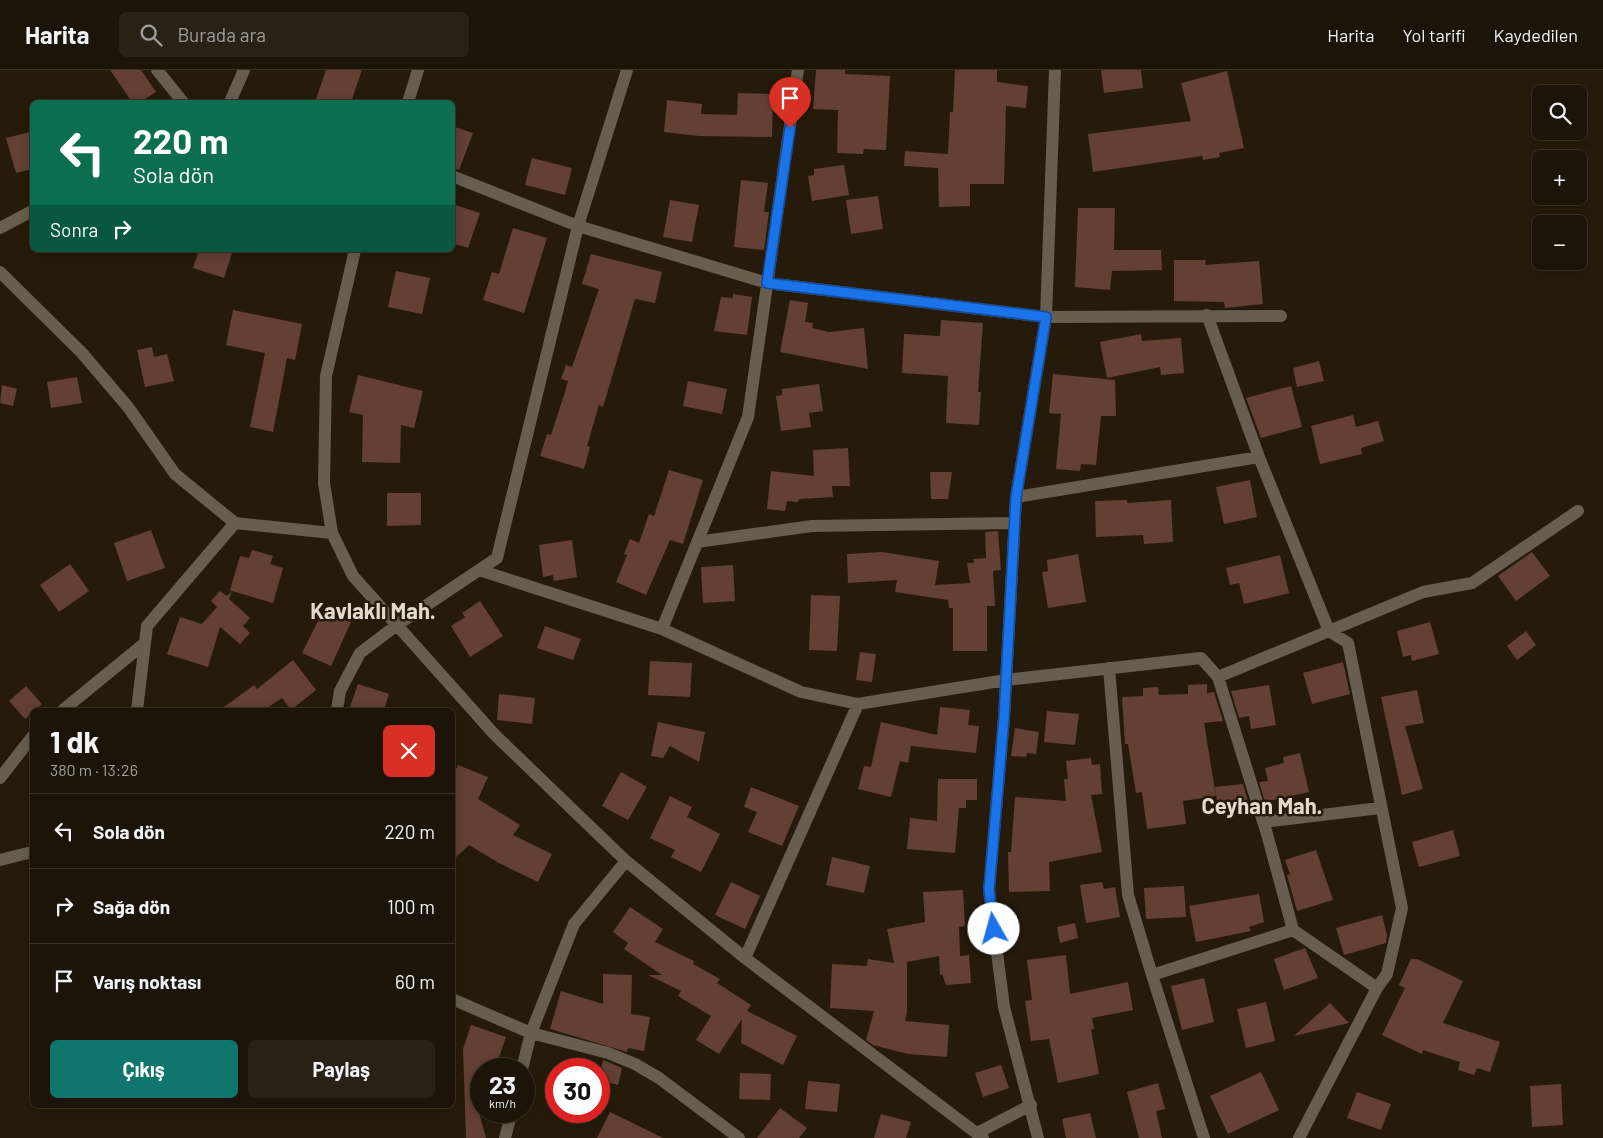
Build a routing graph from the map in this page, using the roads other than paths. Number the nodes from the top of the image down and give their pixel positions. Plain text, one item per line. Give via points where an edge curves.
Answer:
1 (157, 70) edge
2 (244, 70) edge
3 (418, 70) edge
4 (627, 70) edge
5 (798, 70) edge
6 (1055, 70) edge
7 (181, 100) edge
8 (231, 100) edge
9 (409, 100) edge
10 (455, 177) edge
11 (30, 212) edge
12 (578, 226) junction
13 (0, 228) edge
14 (355, 252) edge
15 (0, 272) edge
16 (767, 283) junction
17 (1207, 315) junction
18 (1281, 316) dead end
19 (1046, 317) junction
20 (1259, 457) junction
21 (1016, 497) junction
22 (1578, 511) dead end
23 (235, 523) junction
24 (1014, 523) junction
25 (332, 533) junction
26 (697, 542) junction
27 (479, 570) junction
28 (397, 625) junction
29 (662, 629) junction
30 (1329, 631) junction
31 (145, 643) junction
32 (1109, 668) junction
33 (1218, 677) junction
34 (1006, 680) junction
35 (858, 704) junction
36 (65, 708) edge
37 (137, 708) edge
38 (337, 708) edge
39 (30, 740) edge
40 (0, 778) edge
41 (1380, 808) junction
42 (1264, 822) junction
43 (30, 852) edge
44 (0, 860) edge
45 (626, 861) junction
46 (1293, 930) junction
47 (745, 958) junction
48 (1152, 975) junction
49 (1377, 988) junction
50 (455, 1000) edge
51 (531, 1033) junction
52 (525, 1058) edge
53 (1031, 1105) junction
54 (509, 1123) edge
55 (980, 1136) edge
56 (505, 1138) edge
57 (739, 1138) edge
58 (1038, 1138) edge
59 (1204, 1138) edge
60 (1299, 1138) edge

1 - 7 street
2 - 8 street
3 - 9 street
4 - 12 street
5 - 16 street
6 - 19 street
10 - 12 street
11 - 13 street
12 - 16 street
12 - 27 street via 497,558
14 - 25 street via 326,376 324,483
15 - 23 street via 82,353 128,407 175,474
16 - 19 street
16 - 26 street via 748,417
17 - 18 street
17 - 19 street
17 - 20 street
19 - 21 street
20 - 21 street
20 - 30 street
21 - 24 street
22 - 30 street via 1472,583 1423,592
23 - 25 street
23 - 31 street via 147,626
24 - 26 street via 812,526
24 - 34 street
25 - 28 street via 353,576
26 - 29 street
27 - 28 street
27 - 29 street
28 - 38 street via 360,653 340,691
28 - 45 street via 495,735
29 - 35 street via 800,692
30 - 33 street
30 - 41 street via 1348,643
31 - 36 street
31 - 37 street
32 - 33 street via 1200,658
32 - 34 street
32 - 48 street via 1128,895
33 - 42 street
34 - 35 street
34 - 53 street via 989,890 1004,1008
35 - 47 street
39 - 40 street
41 - 42 street
41 - 49 street via 1402,908 1387,974
42 - 46 street
43 - 44 street
45 - 47 street
45 - 51 street via 574,924
46 - 48 street
46 - 49 street
47 - 55 street
48 - 59 street
49 - 60 street
50 - 51 street
51 - 52 street
51 - 57 street via 608,1052 635,1064 659,1078
53 - 55 street
53 - 58 street
54 - 56 street

